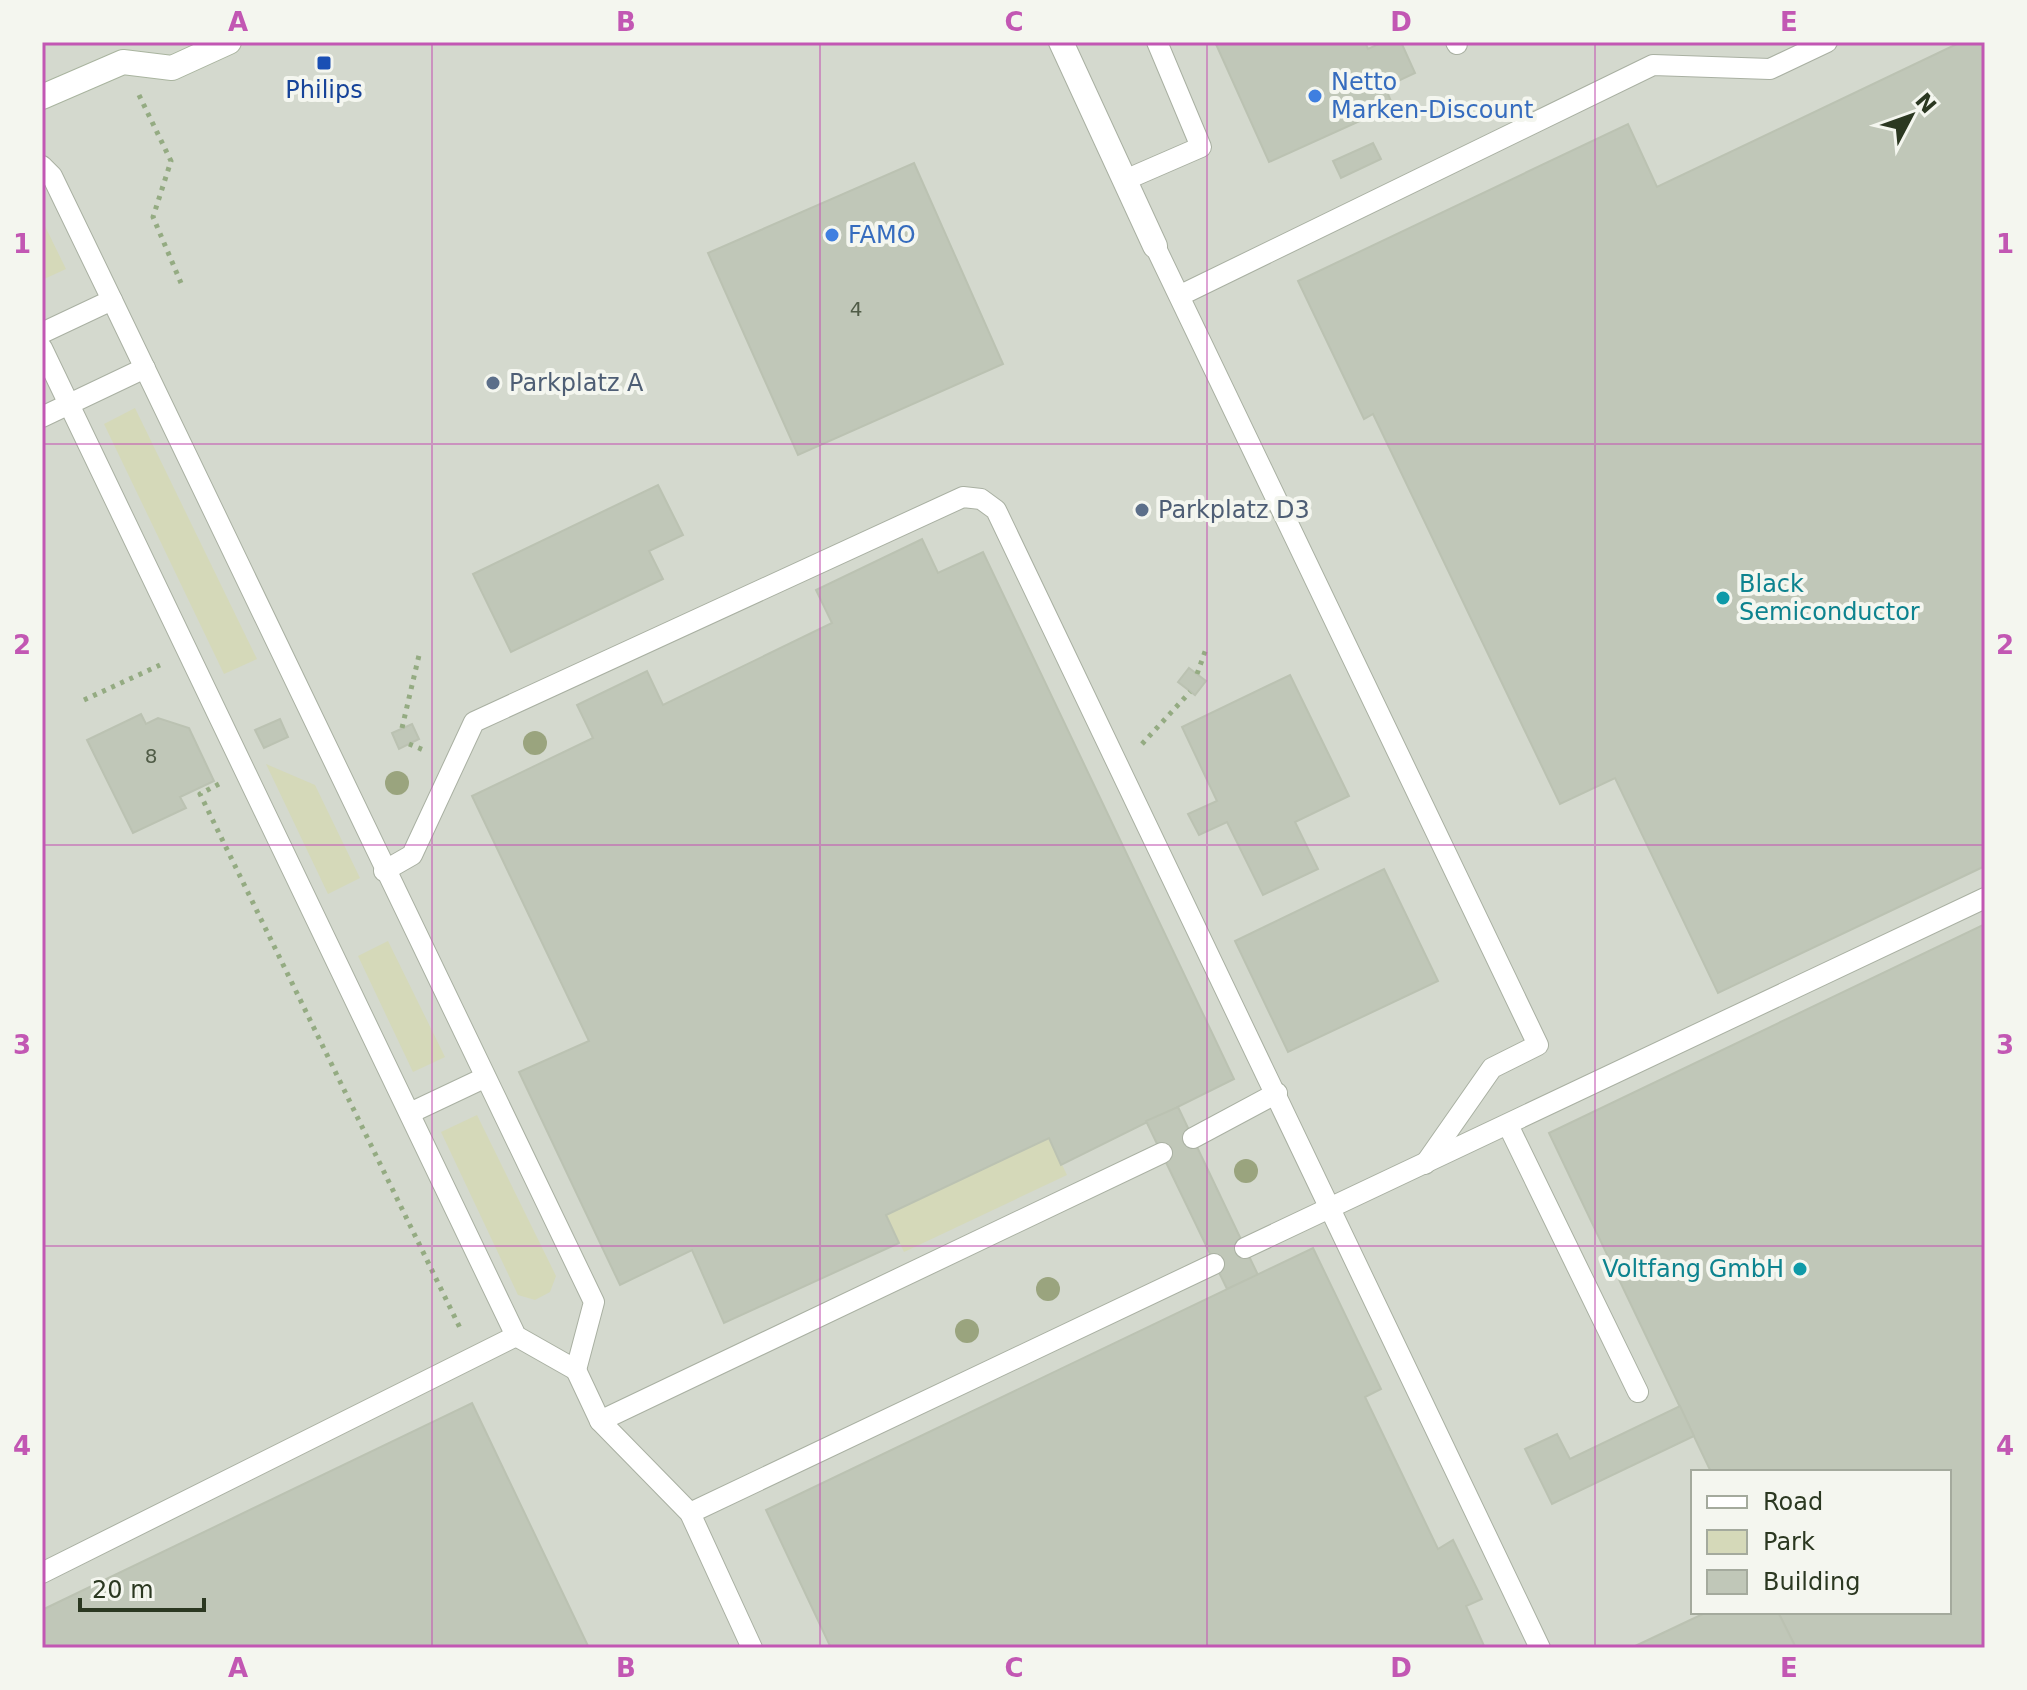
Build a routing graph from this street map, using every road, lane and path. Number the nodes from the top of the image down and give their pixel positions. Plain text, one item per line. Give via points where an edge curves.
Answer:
1 (229, 42) edge
2 (1061, 42) edge
3 (1157, 42) edge
4 (1827, 42) edge
5 (129, 52) edge
6 (42, 97) edge
7 (42, 166) edge
8 (1125, 180) junction
9 (1155, 246) joint
10 (181, 283) dead end
11 (1181, 295) junction
12 (112, 300) junction
13 (42, 333) edge
14 (42, 348) edge
15 (145, 368) junction
16 (69, 404) junction
17 (42, 417) edge
18 (1206, 649) dead end
19 (189, 651) junction
20 (420, 651) dead end
21 (1197, 674) dead end
22 (1190, 692) dead end
23 (84, 700) dead end
24 (402, 728) dead end
25 (1147, 738) dead end
26 (200, 794) dead end
27 (384, 871) junction
28 (1985, 898) edge
29 (484, 1078) junction
30 (1277, 1093) junction
31 (410, 1113) junction
32 (1508, 1125) junction
33 (1193, 1138) dead end
34 (1162, 1153) dead end
35 (1425, 1164) junction
36 (1333, 1209) junction
37 (1245, 1248) dead end
38 (1214, 1264) dead end
39 (516, 1336) junction
40 (474, 1356) junction
41 (576, 1370) junction
42 (1638, 1392) dead end
43 (600, 1421) junction
44 (690, 1513) junction
45 (42, 1573) edge
46 (752, 1648) edge
47 (1540, 1648) edge

1 - 5 street via 172,68
2 - 8 street
3 - 8 lane via 1201,147
4 - 11 lane via 1770,69 1653,65
5 - 6 street
5 - 10 path via 171,161 153,217
7 - 12 lane via 52,176
8 - 9 street
9 - 11 lane
11 - 35 lane via 1538,1045 1492,1068
12 - 13 lane
12 - 15 lane
14 - 16 lane
15 - 16 lane
15 - 27 lane
16 - 17 lane
16 - 19 lane
18 - 21 path
19 - 23 path
19 - 31 lane
20 - 24 path
22 - 25 path
26 - 40 path
27 - 29 lane
27 - 30 lane via 412,855 474,722 963,497 981,499 996,510
28 - 32 lane
29 - 31 lane
29 - 41 lane via 594,1302
30 - 33 lane
30 - 36 lane
31 - 39 lane
32 - 35 lane
32 - 42 lane
34 - 43 lane
35 - 36 lane
36 - 37 lane
36 - 47 lane
38 - 44 lane
39 - 40 lane
39 - 41 lane
40 - 45 lane
41 - 43 lane
43 - 44 lane
44 - 46 lane

